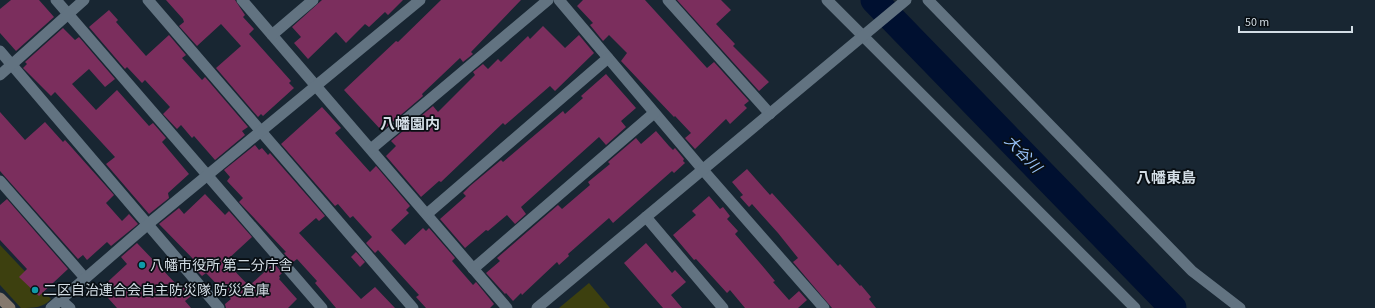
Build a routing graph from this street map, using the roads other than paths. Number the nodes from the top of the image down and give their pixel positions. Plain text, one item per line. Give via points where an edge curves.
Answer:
1 (56, 0) edge
2 (84, 0) edge
3 (148, 0) edge
4 (242, 0) edge
5 (313, 0) edge
6 (420, 0) edge
7 (548, 0) edge
8 (558, 0) edge
9 (668, 0) edge
10 (827, 0) edge
11 (906, 0) edge
12 (928, 0) edge
13 (68, 14) junction
14 (866, 34) junction
15 (272, 35) junction
16 (0, 51) edge
17 (608, 58) junction
18 (12, 65) junction
19 (0, 75) edge
20 (316, 86) junction
21 (654, 112) junction
22 (770, 114) junction
23 (262, 131) junction
24 (371, 149) junction
25 (703, 170) junction
26 (208, 176) junction
27 (0, 181) edge
28 (427, 214) junction
29 (646, 217) junction
30 (147, 225) junction
31 (473, 269) junction
32 (84, 278) junction
33 (0, 298) edge
34 (61, 300) junction
35 (10, 308) edge
36 (51, 308) edge
37 (70, 308) edge
38 (219, 308) edge
39 (322, 308) edge
40 (413, 308) edge
41 (507, 308) edge
42 (537, 308) edge
43 (723, 308) edge
44 (824, 308) edge
45 (1135, 308) edge
46 (1240, 308) edge

1 - 13 street
2 - 13 street
3 - 23 street
4 - 15 street
5 - 15 street
6 - 20 street
7 - 24 street
8 - 17 street
9 - 22 street
10 - 14 street
11 - 14 street
12 - 46 street via 1192,271
13 - 18 street
13 - 26 street
14 - 22 street
14 - 45 street
15 - 20 street
16 - 18 street
17 - 21 street
17 - 28 street
18 - 19 street
18 - 30 street
20 - 23 street
20 - 24 street
21 - 25 street
21 - 31 street
22 - 25 street
23 - 26 street
23 - 40 street
24 - 28 street
25 - 29 street
25 - 44 street
26 - 30 street
26 - 39 street
27 - 32 street
28 - 31 street
29 - 42 street
29 - 43 street
30 - 32 street
30 - 38 street
31 - 41 street
32 - 34 street
33 - 35 main road
34 - 36 street
34 - 37 street

